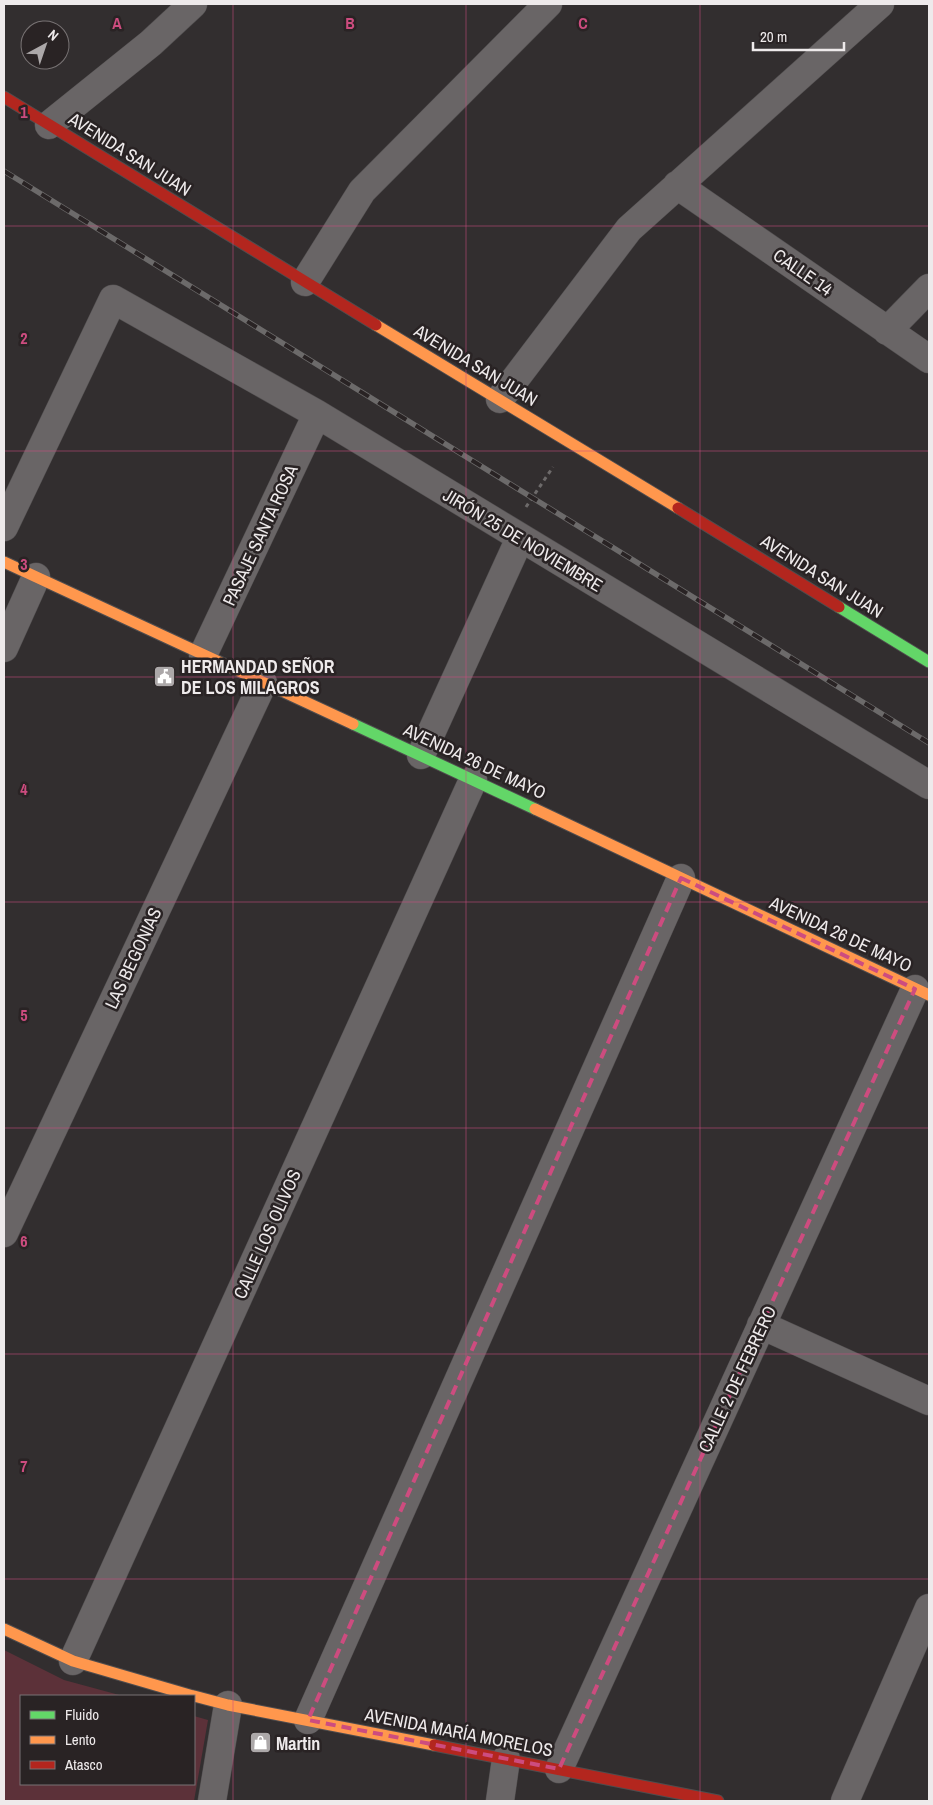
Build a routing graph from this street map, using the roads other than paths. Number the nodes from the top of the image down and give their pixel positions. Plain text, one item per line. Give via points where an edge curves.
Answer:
1 (193, 4) edge
2 (548, 4) edge
3 (880, 4) edge
4 (4, 98) edge
5 (49, 125) junction
6 (677, 186) junction
7 (305, 282) junction
8 (929, 288) edge
9 (887, 331) junction
10 (929, 359) edge
11 (500, 399) junction
12 (316, 414) junction
13 (4, 528) edge
14 (514, 535) junction
15 (4, 562) edge
16 (36, 577) junction
17 (4, 648) edge
18 (203, 655) junction
19 (929, 662) edge
20 (263, 683) junction
21 (421, 755) junction
22 (473, 780) junction
23 (929, 785) edge
24 (681, 878) junction
25 (922, 992) edge
26 (4, 1233) edge
27 (761, 1325) junction
28 (929, 1401) edge
29 (929, 1608) edge
30 (4, 1629) edge
31 (73, 1661) junction
32 (191, 1695) edge
33 (195, 1696) edge
34 (228, 1705) junction
35 (308, 1720) junction
36 (506, 1758) junction
37 (559, 1769) junction
38 (849, 1793) edge
39 (212, 1801) edge
40 (500, 1801) edge
41 (718, 1801) edge

1 - 5 street via 151,43
2 - 7 street via 362,191
3 - 6 street
4 - 5 street, AVENIDA SAN JUAN
5 - 7 street, AVENIDA SAN JUAN
6 - 9 street, CALLE 14
6 - 11 street via 629,228
7 - 11 street, AVENIDA SAN JUAN
8 - 9 street
9 - 10 street, CALLE 14
11 - 19 street, AVENIDA SAN JUAN
12 - 13 street, JIRÓN 25 DE NOVIEMBRE via 114,299
12 - 14 street, JIRÓN 25 DE NOVIEMBRE
12 - 18 street, PASAJE SANTA ROSA
14 - 21 street
14 - 23 street, JIRÓN 25 DE NOVIEMBRE
15 - 16 street, AVENIDA 26 DE MAYO
16 - 17 street
16 - 18 street, AVENIDA 26 DE MAYO
18 - 20 street, AVENIDA 26 DE MAYO
20 - 21 street, AVENIDA 26 DE MAYO
20 - 26 street, LAS BEGONIAS
21 - 22 street, AVENIDA 26 DE MAYO
22 - 24 street, AVENIDA 26 DE MAYO
22 - 31 street, CALLE LOS OLIVOS
24 - 25 street, AVENIDA 26 DE MAYO
24 - 35 street
25 - 27 street, CALLE 2 DE FEBRERO
27 - 28 street
27 - 37 street, CALLE 2 DE FEBRERO
29 - 38 street
30 - 31 street, AVENIDA MARÍA MORELOS
31 - 32 street, AVENIDA MARÍA MORELOS
33 - 34 street, AVENIDA MARÍA MORELOS
34 - 35 street, AVENIDA MARÍA MORELOS
34 - 39 street
35 - 36 street, AVENIDA MARÍA MORELOS
36 - 37 street, AVENIDA MARÍA MORELOS
36 - 40 street
37 - 41 street, AVENIDA MARÍA MORELOS

